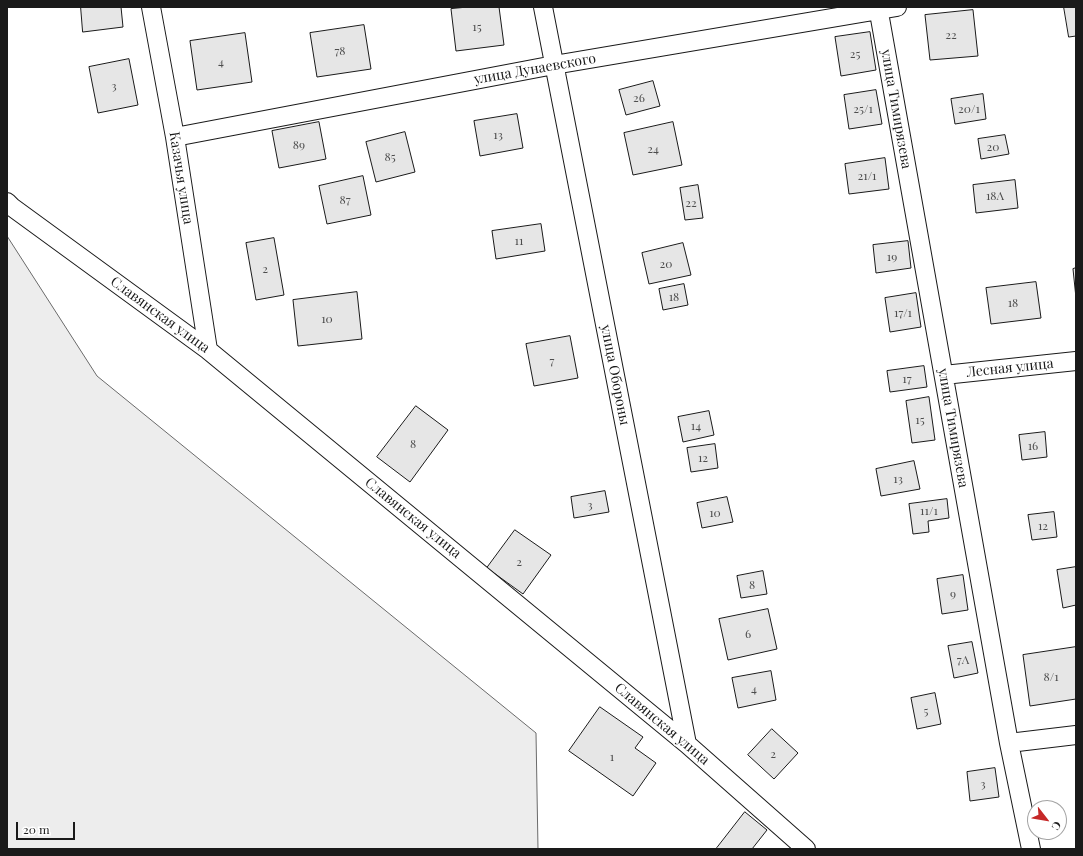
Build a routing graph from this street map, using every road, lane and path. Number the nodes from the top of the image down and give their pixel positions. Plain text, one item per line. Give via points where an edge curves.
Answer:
1 (151, 7) edge
2 (543, 7) edge
3 (897, 7) edge
4 (878, 8) edge
5 (554, 66) junction
6 (175, 137) junction
7 (7, 202) edge
8 (208, 350) junction
9 (1076, 361) edge
10 (944, 375) junction
11 (1076, 735) edge
12 (1009, 743) junction
13 (687, 744) junction
14 (806, 849) edge
15 (1030, 849) edge

1 - 6 street, Казачья улица
2 - 5 street, улица Обороны
3 - 4 street, улица Дунаевского
4 - 5 street, улица Дунаевского
4 - 10 street, улица Тимирязева
5 - 6 street, улица Дунаевского
5 - 13 street, улица Обороны
6 - 8 street, Казачья улица
7 - 8 street, Славянская улица
8 - 13 street, Славянская улица
9 - 10 street, Лесная улица
10 - 12 street, улица Тимирязева
11 - 12 street
12 - 15 street, улица Тимирязева
13 - 14 street, Славянская улица

